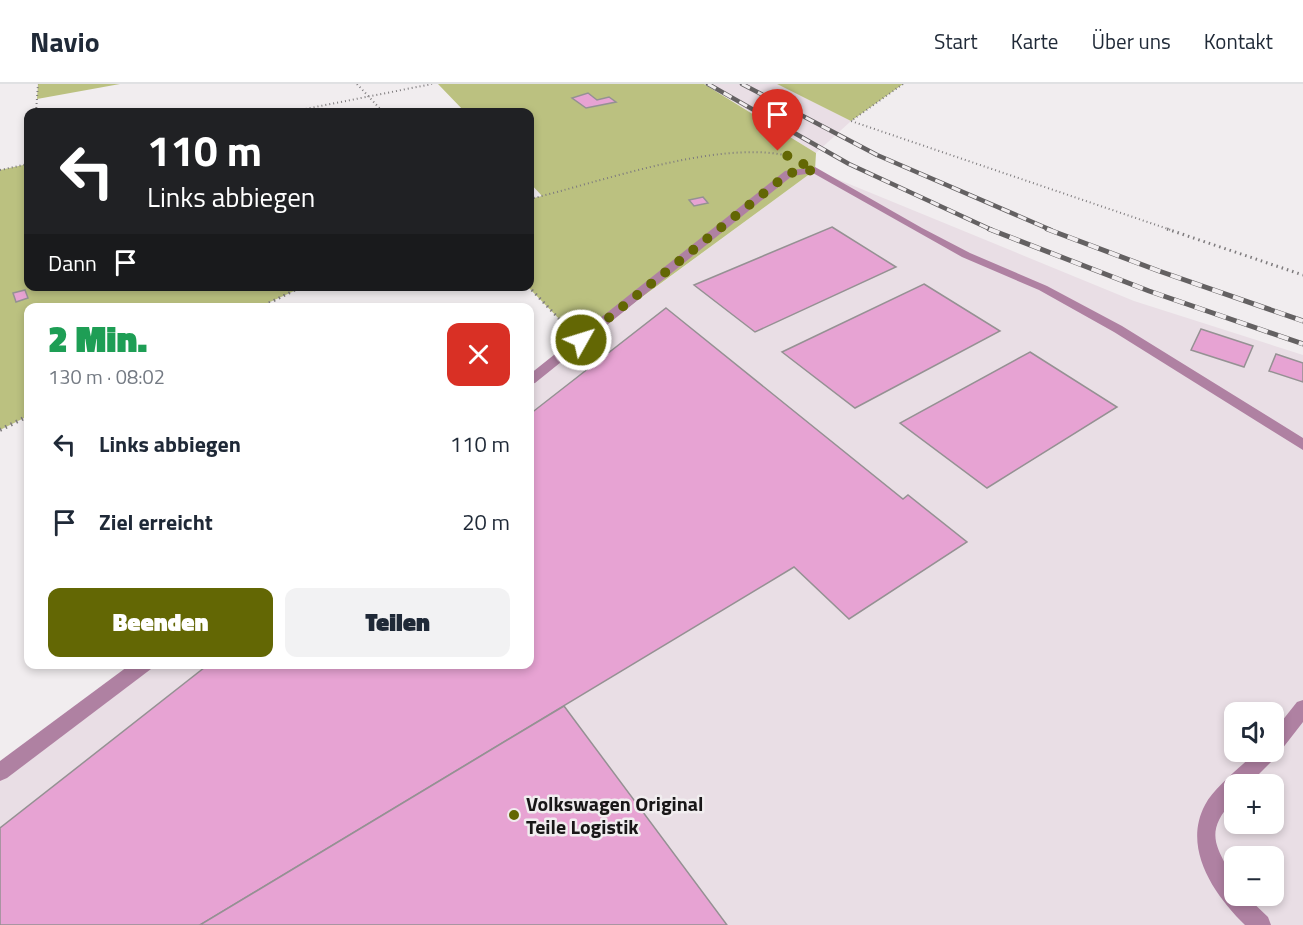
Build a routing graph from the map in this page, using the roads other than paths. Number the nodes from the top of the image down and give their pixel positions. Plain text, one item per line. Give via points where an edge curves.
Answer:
1 (534, 377) edge
2 (1303, 445) edge
3 (139, 669) edge
4 (1303, 708) edge
5 (1284, 732) edge
6 (1259, 762) edge
7 (0, 772) edge
8 (1247, 774) edge
9 (1224, 799) edge
10 (1252, 918) edge

1 - 2 street via 789,173 815,170 918,230 1042,288 1108,324
3 - 7 street
4 - 5 street
6 - 8 street
9 - 10 street via 1212,812 1206,840 1215,867

